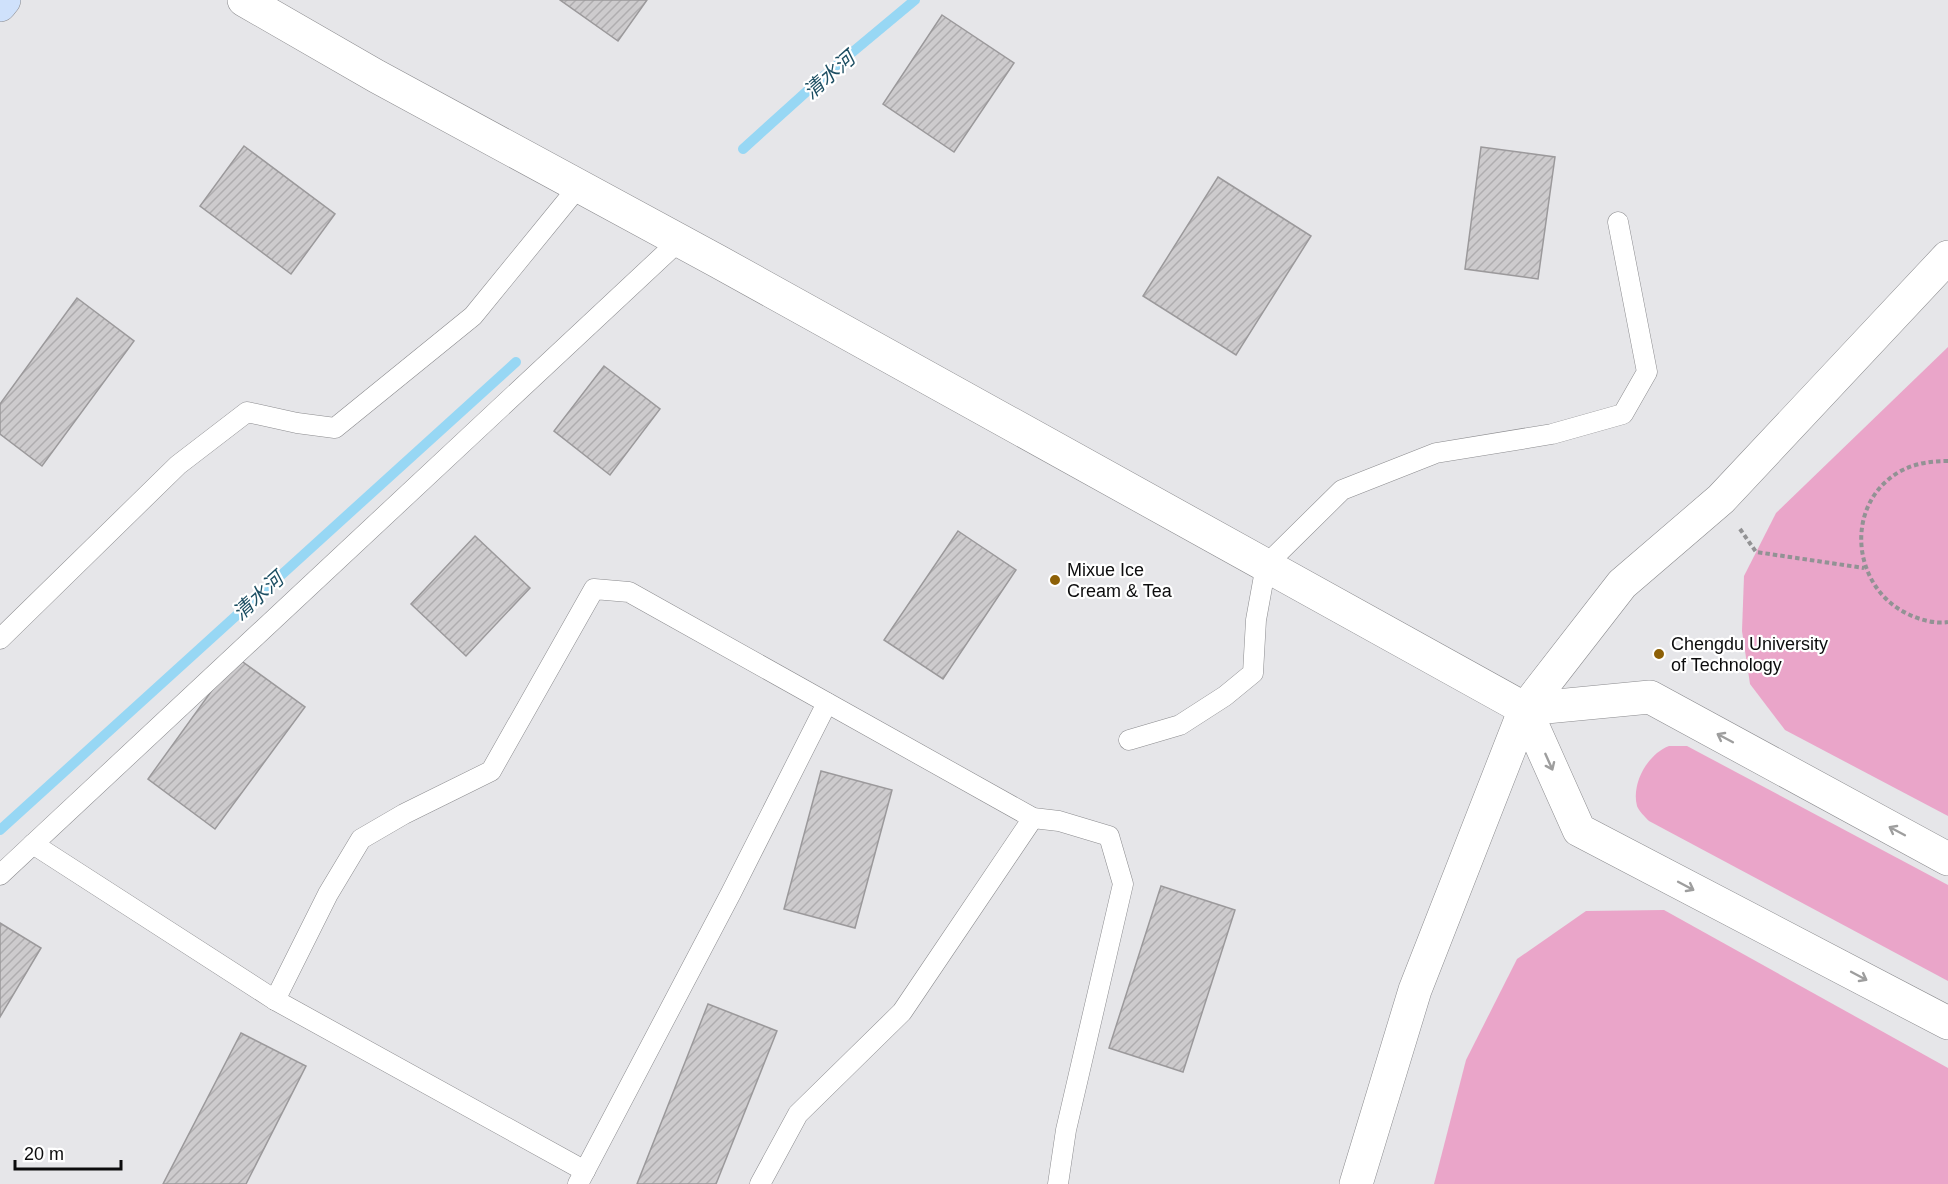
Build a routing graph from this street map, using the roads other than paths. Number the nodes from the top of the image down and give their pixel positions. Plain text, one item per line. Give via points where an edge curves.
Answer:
1 (4, 0) edge
2 (244, 0) edge
3 (0, 5) edge
4 (579, 186) junction
5 (1618, 222) dead end
6 (680, 240) junction
7 (1948, 257) edge
8 (1266, 565) junction
9 (0, 639) edge
10 (827, 703) junction
11 (1525, 709) junction
12 (1129, 740) dead end
13 (1033, 818) junction
14 (33, 844) junction
15 (1948, 859) edge
16 (0, 875) edge
17 (275, 1000) junction
18 (1948, 1023) edge
19 (582, 1177) edge
20 (760, 1184) edge
21 (1058, 1184) edge
22 (1356, 1184) edge

1 - 3 street
2 - 4 street
4 - 6 street
4 - 9 lane via 473,316 334,428 247,412 178,465
5 - 8 lane via 1647,372 1623,414 1552,434 1436,453 1342,489
6 - 8 street
6 - 14 lane
7 - 11 street via 1721,499 1622,584
8 - 11 street
8 - 12 lane via 1256,620 1253,673 1180,725
10 - 13 lane
10 - 17 lane via 629,592 594,589 491,771 361,839 328,894
10 - 19 lane
15 -> 11 street via 1650,698
11 -> 18 street via 1579,830
11 - 22 street via 1415,990
13 - 20 lane via 902,1012 798,1114
13 - 21 lane via 1059,820 1108,836 1124,884 1066,1130
14 - 16 lane
14 - 17 lane
17 - 19 lane

